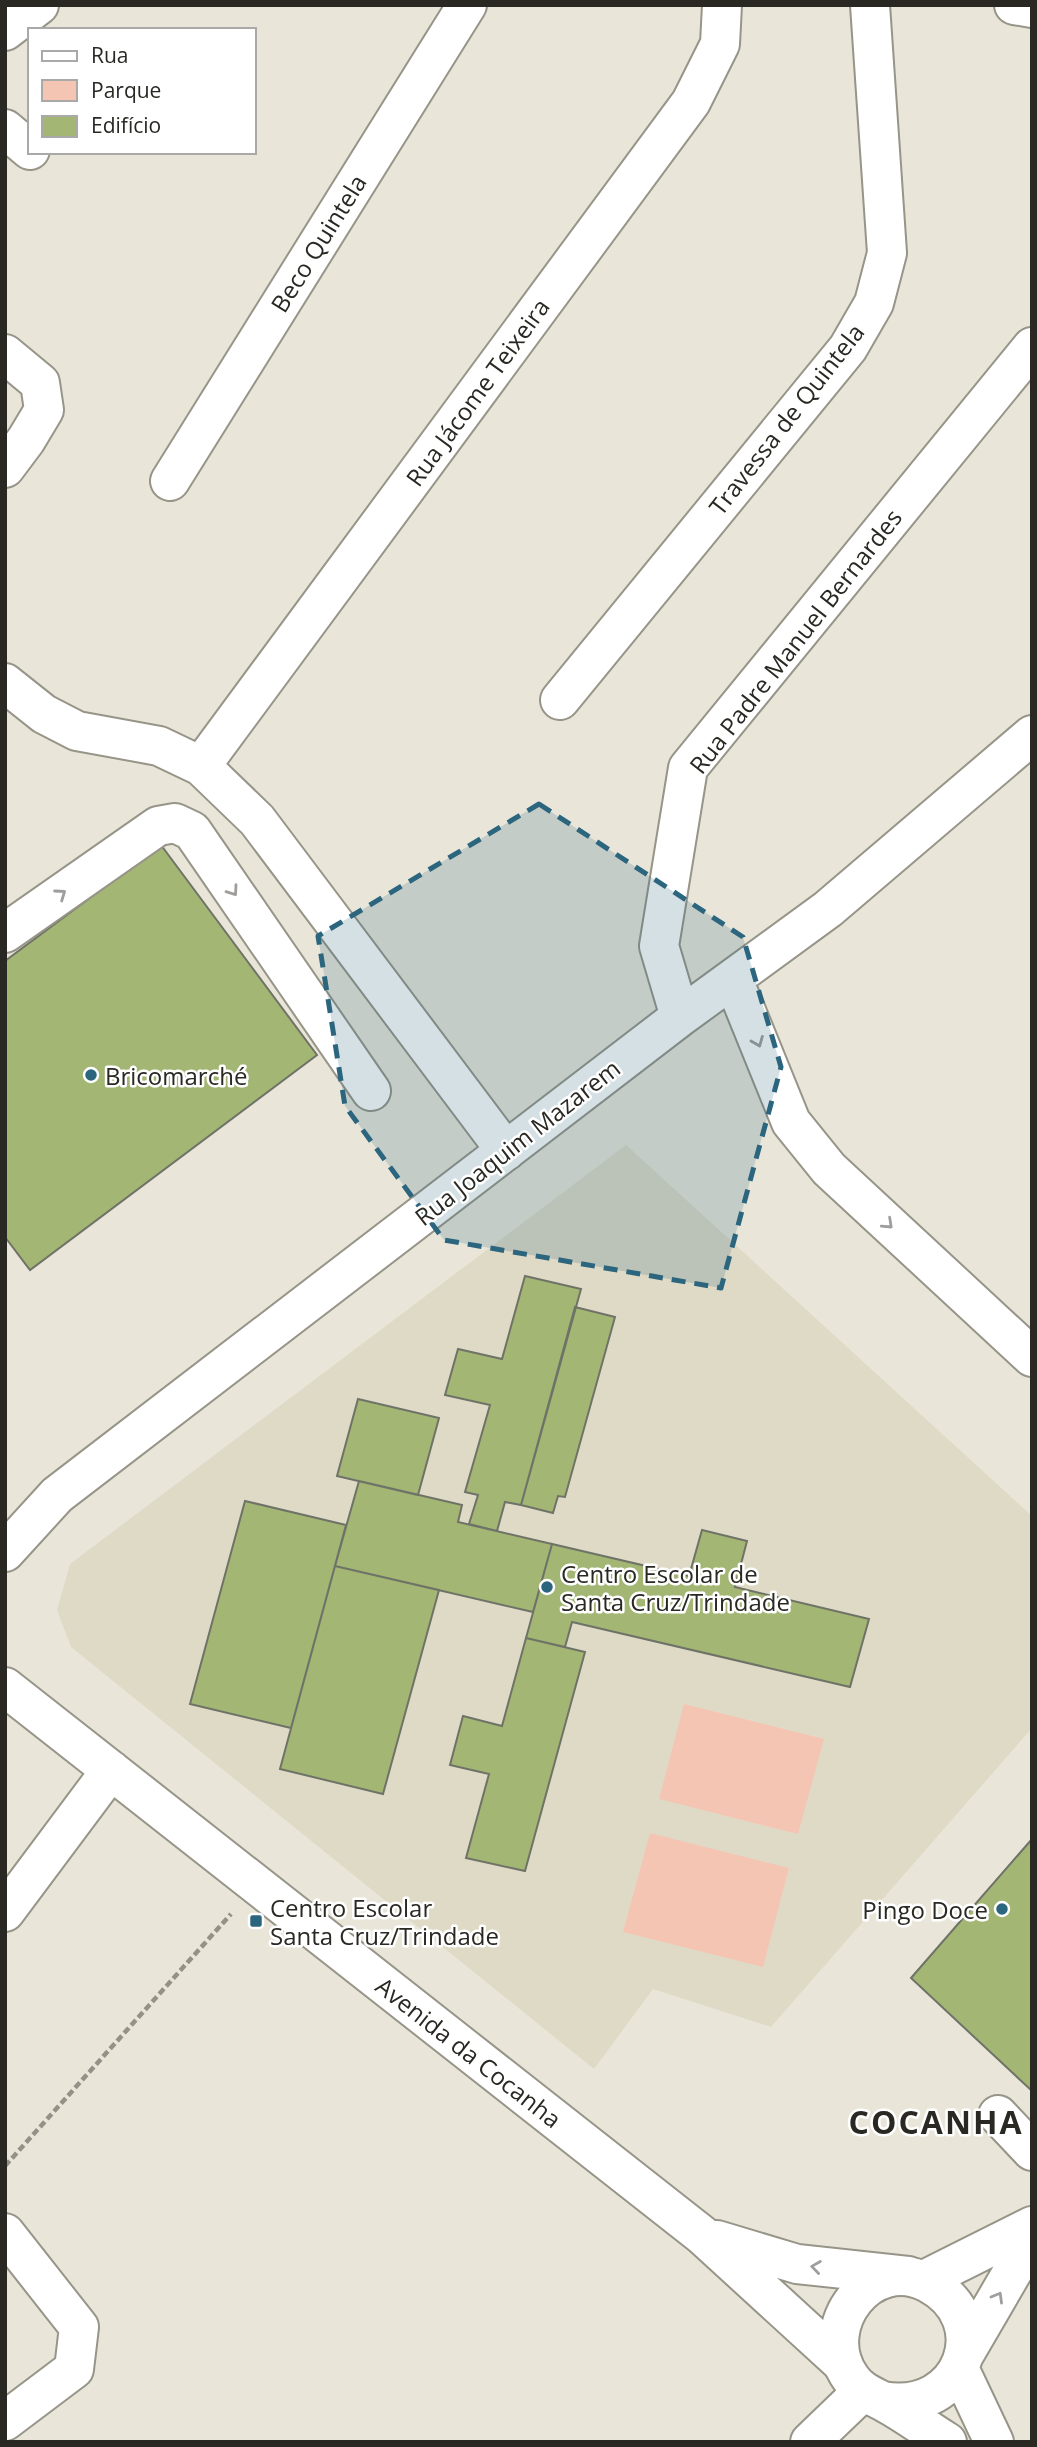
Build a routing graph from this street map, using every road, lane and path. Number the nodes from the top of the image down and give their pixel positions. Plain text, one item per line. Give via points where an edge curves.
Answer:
1 (39, 5) edge
2 (467, 5) edge
3 (722, 5) edge
4 (870, 5) edge
5 (1014, 5) edge
6 (1032, 8) edge
7 (5, 31) edge
8 (5, 129) edge
9 (28, 149) edge
10 (1032, 346) edge
11 (5, 354) edge
12 (5, 468) edge
13 (170, 481) dead end
14 (5, 683) edge
15 (560, 700) dead end
16 (1032, 735) edge
17 (201, 766) junction
18 (5, 933) edge
19 (733, 979) junction
20 (680, 1017) junction
21 (371, 1091) dead end
22 (506, 1151) junction
23 (1032, 1357) edge
24 (5, 1552) edge
25 (5, 1687) edge
26 (111, 1770) junction
27 (257, 1885) junction
28 (5, 1912) edge
29 (998, 2115) dead end
30 (1032, 2151) edge
31 (5, 2166) edge
32 (1032, 2226) edge
33 (5, 2233) edge
34 (702, 2235) junction
35 (1032, 2238) edge
36 (916, 2278) junction
37 (961, 2362) junction
38 (863, 2385) junction
39 (5, 2421) edge
40 (810, 2442) edge
41 (947, 2442) edge
42 (994, 2442) edge

1 - 7 street
2 - 13 street, Beco Quintela
3 - 17 street, Rua Jácome Teixeira via 720,44 691,102
4 - 15 street, Travessa de Quintela via 887,253 874,303 848,348
5 - 6 street
8 - 9 street
10 - 20 street, Rua Padre Manuel Bernardes via 688,768 659,946
11 - 12 street via 40,383 44,410
14 - 17 street via 44,715 77,731 159,746
16 - 19 street, Rua Joaquim Mazarem via 828,909
17 - 22 street via 257,820
18 -> 21 street via 158,826 175,823 192,831
19 - 20 street, Rua Joaquim Mazarem
19 -> 23 street via 791,1122 829,1169
20 - 22 street, Rua Joaquim Mazarem
22 - 24 street, Rua Joaquim Mazarem via 57,1495
25 - 26 street, Avenida da Cocanha
26 - 27 street, Avenida da Cocanha
26 - 28 street
27 - 31 path
27 - 34 street, Avenida da Cocanha
29 - 30 street
32 - 36 street
33 - 39 street via 79,2327 74,2369
36 -> 34 street via 797,2264
34 - 38 street, Avenida da Cocanha
37 -> 35 street
36 - 37 street via 940,2289 962,2318 966,2336
36 - 38 street via 887,2278 867,2287 851,2302 841,2321 838,2343
37 - 38 street via 949,2384 918,2402 900,2404
37 - 42 street
38 - 40 street
38 - 41 street, Avenida da Cocanha

